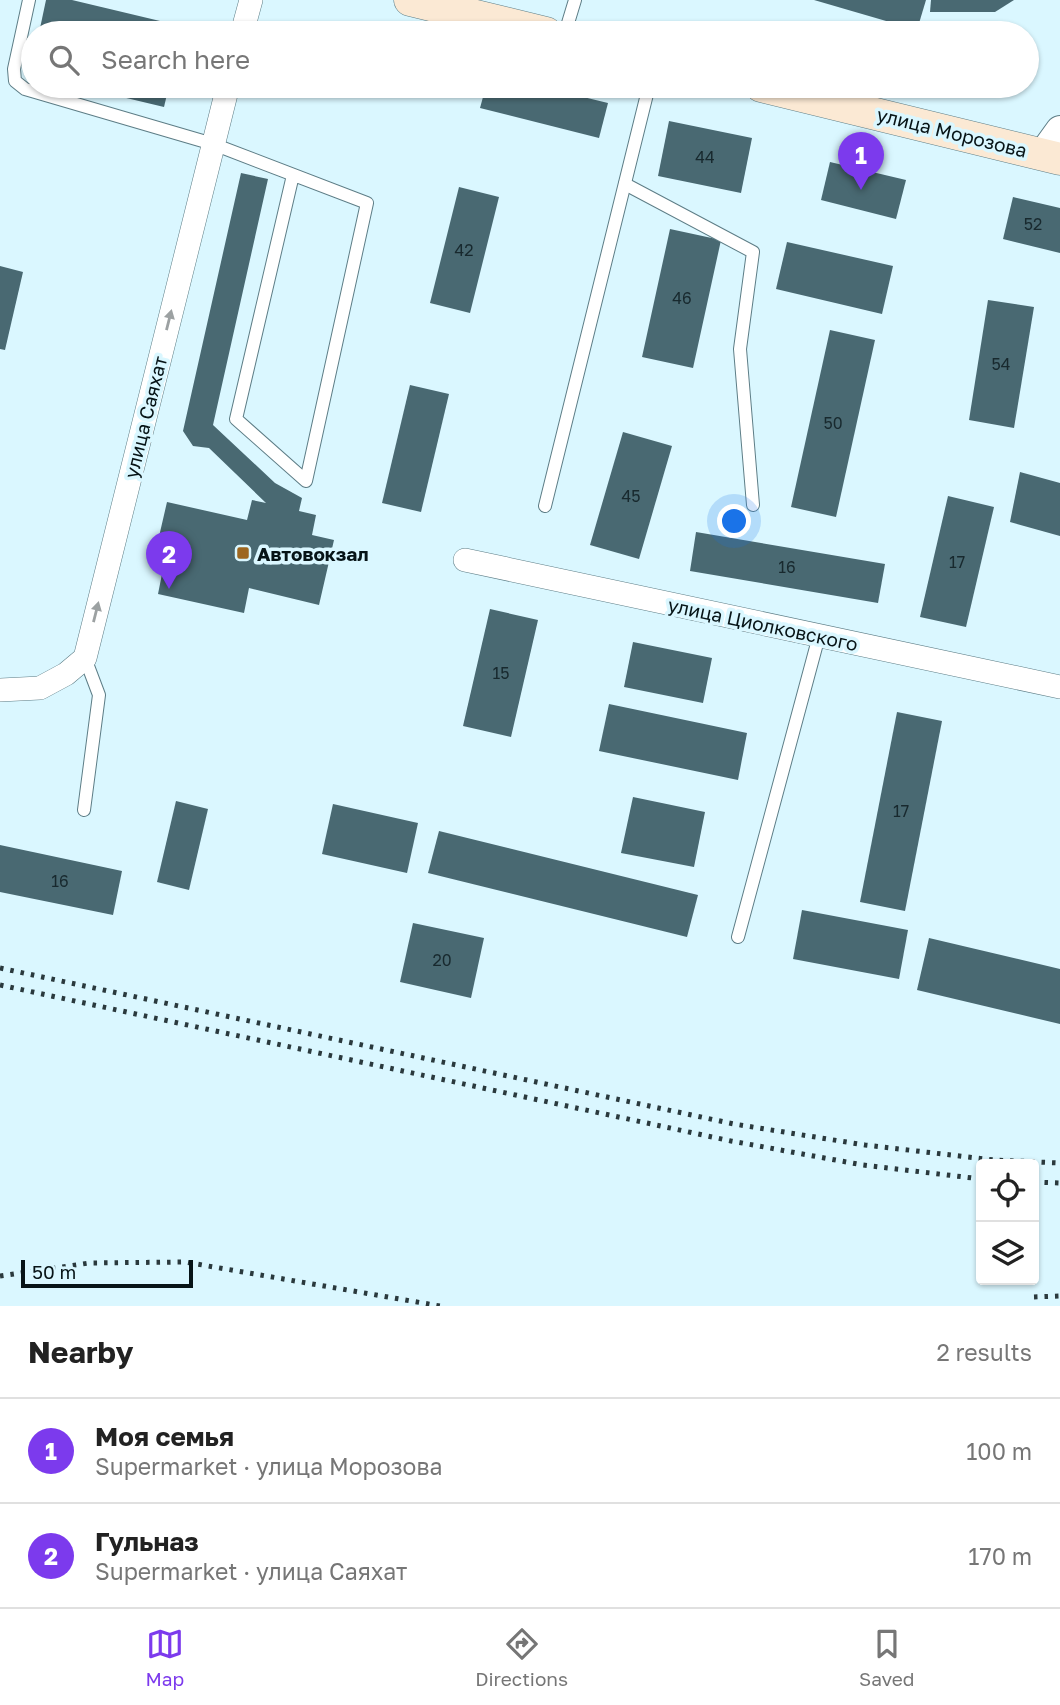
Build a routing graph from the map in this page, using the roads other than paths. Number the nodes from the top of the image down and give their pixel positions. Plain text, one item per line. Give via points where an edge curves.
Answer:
1 (29, 0) edge
2 (251, 0) edge
3 (410, 0) edge
4 (575, 0) edge
5 (24, 21) edge
6 (245, 21) edge
7 (497, 21) edge
8 (569, 21) edge
9 (21, 37) edge
10 (21, 86) edge
11 (55, 98) edge
12 (226, 98) edge
13 (646, 98) edge
14 (818, 98) edge
15 (214, 144) junction
16 (1054, 148) edge
17 (293, 175) junction
18 (625, 184) junction
19 (753, 505) dead end
20 (545, 506) dead end
21 (465, 560) dead end
22 (819, 636) junction
23 (85, 658) junction
24 (1060, 687) edge
25 (0, 690) edge
26 (84, 810) dead end
27 (738, 937) dead end

1 - 5 lane
2 - 6 street
3 - 7 main road
4 - 8 lane
9 - 10 lane via 14,69 15,81
11 - 15 lane
12 - 15 street, улица Саяхат
13 - 18 lane
14 - 16 main road, улица Морозова
15 - 17 lane
23 -> 15 street, улица Саяхат
17 - 17 lane via 236,419 306,481 367,203
18 - 19 lane via 753,252 740,349
18 - 20 lane
21 - 22 street, улица Циолковского
22 - 24 street, улица Циолковского
22 - 27 lane
23 - 25 street via 40,688
23 - 26 lane via 99,695

